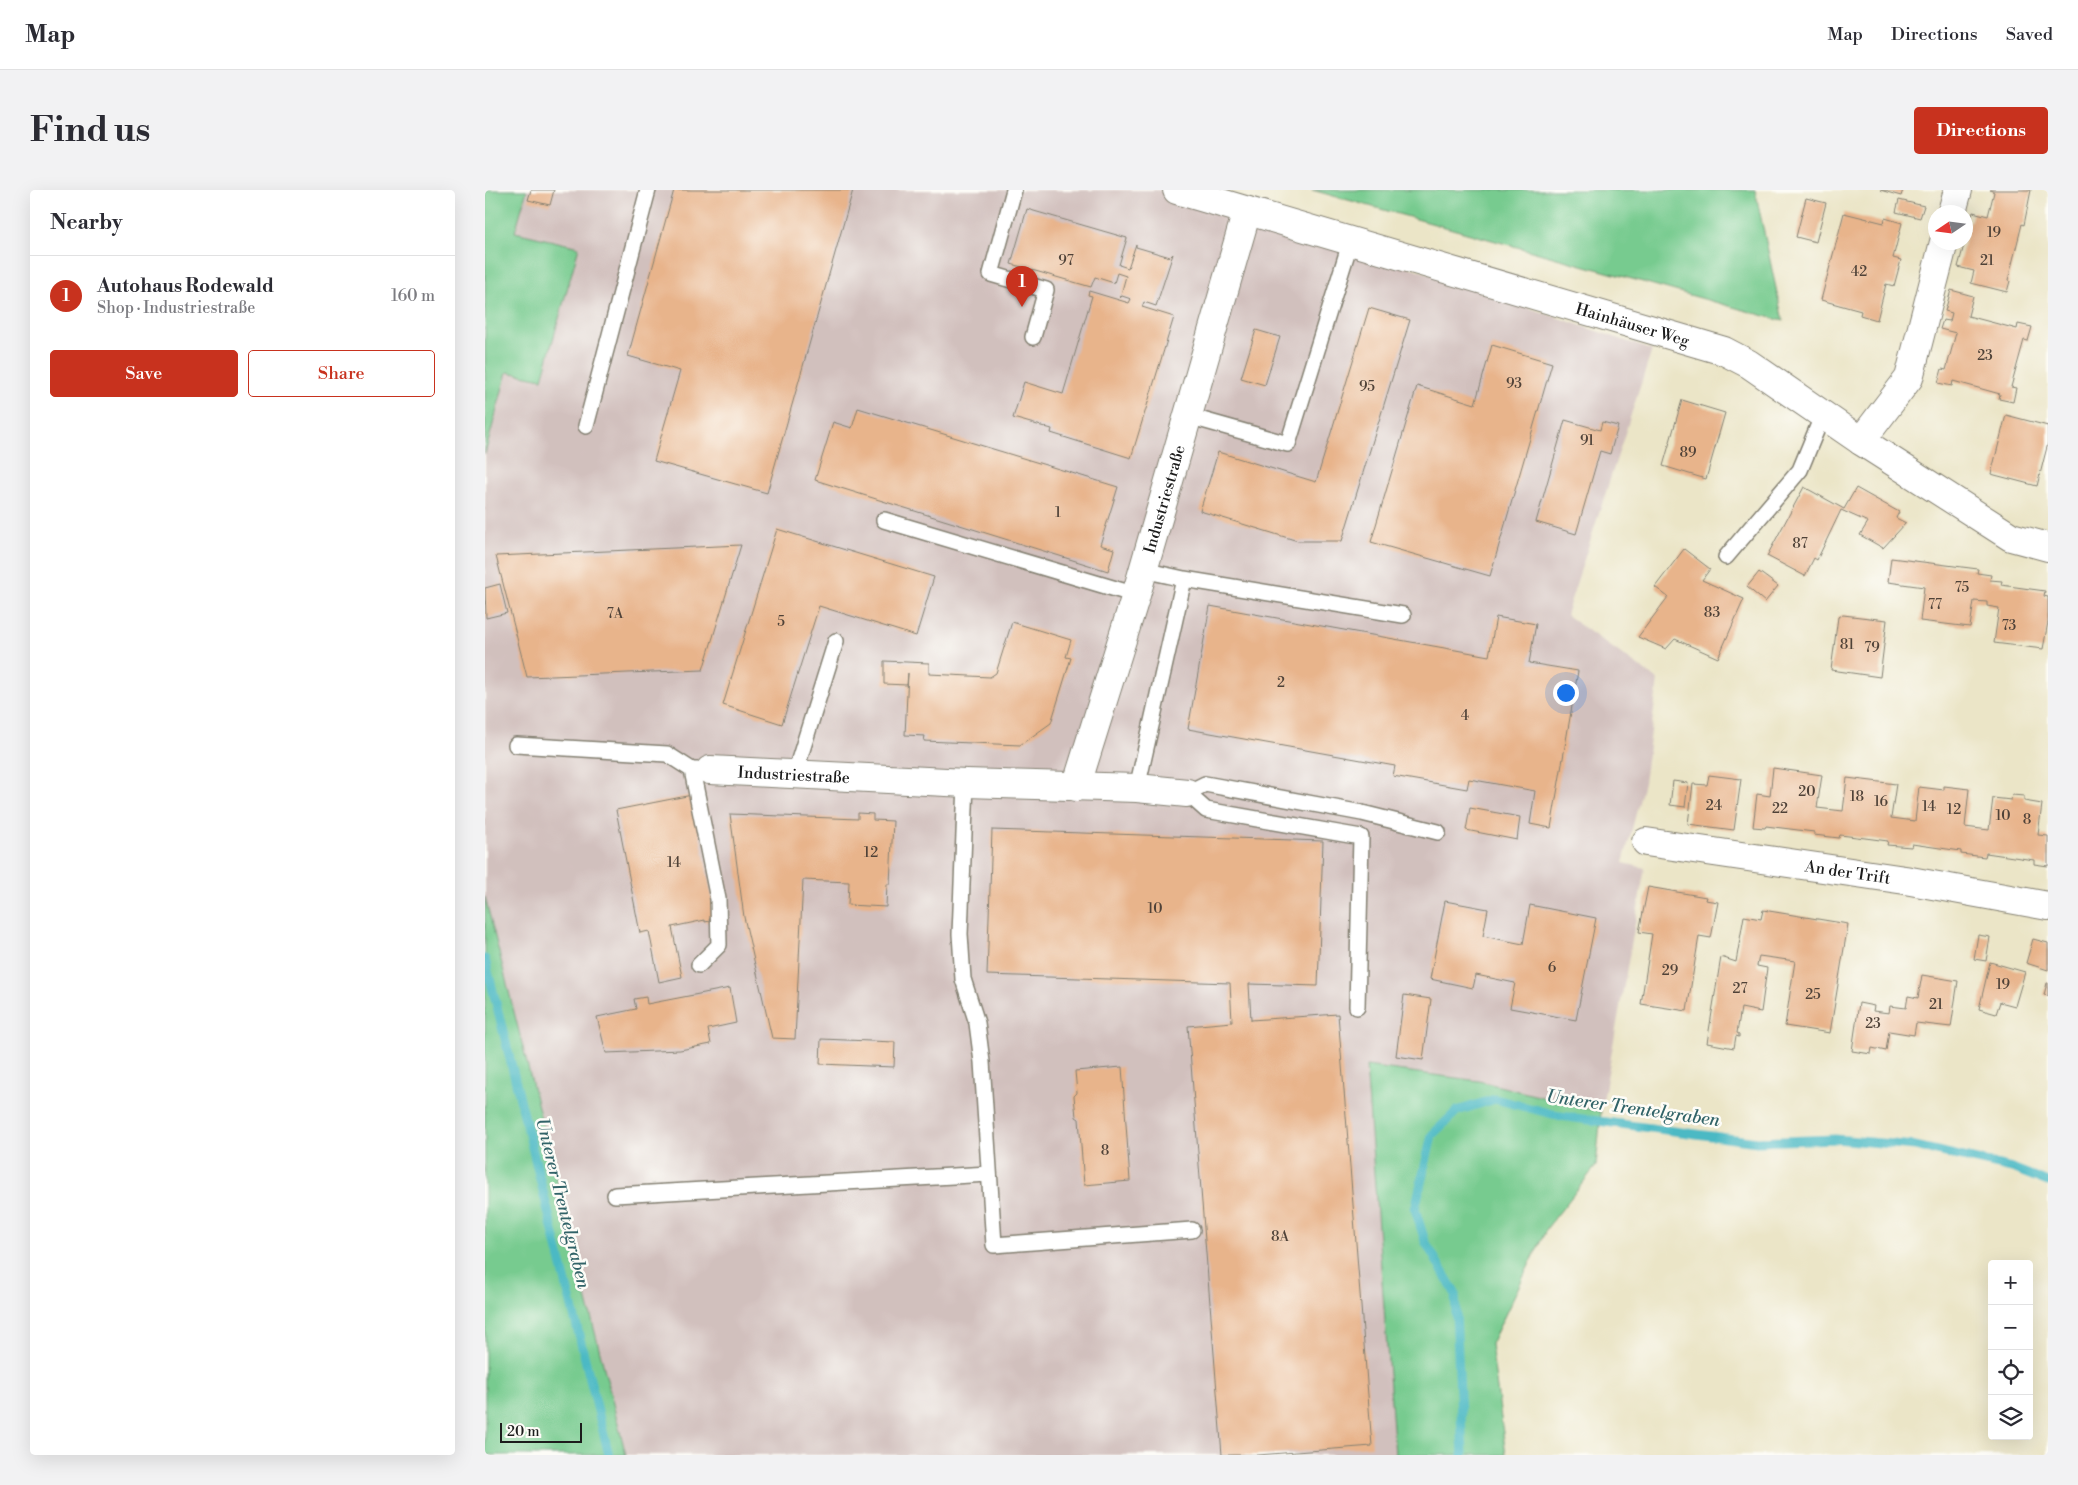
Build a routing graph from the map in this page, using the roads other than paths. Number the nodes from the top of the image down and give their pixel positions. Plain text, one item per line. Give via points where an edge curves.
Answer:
1 (648, 190) edge
2 (1015, 190) edge
3 (1177, 190) edge
4 (1958, 190) edge
5 (1954, 205) edge
6 (1247, 211) junction
7 (1351, 240) junction
8 (1942, 250) edge
9 (1033, 337) dead end
10 (1823, 414) junction
11 (1188, 416) junction
12 (586, 426) dead end
13 (1861, 441) junction
14 (885, 520) dead end
15 (2048, 547) edge
16 (1726, 557) dead end
17 (1143, 570) junction
18 (1184, 580) junction
19 (1136, 596) junction
20 (1403, 615) dead end
21 (836, 641) dead end
22 (516, 745) dead end
23 (701, 770) junction
24 (794, 776) junction
25 (966, 783) junction
26 (1076, 787) junction
27 (1137, 788) junction
28 (1187, 793) junction
29 (1438, 832) dead end
30 (1646, 842) dead end
31 (2048, 906) edge
32 (699, 965) dead end
33 (1357, 1007) dead end
34 (989, 1174) junction
35 (615, 1195) dead end
36 (1191, 1230) dead end

1 - 12 lane
2 - 9 lane via 991,274 1045,290
3 - 6 street, Hainhäuser Weg
4 - 5 street
6 - 7 street, Hainhäuser Weg
6 - 11 street, Industriestraße
7 - 10 street, Hainhäuser Weg via 1724,351
7 - 11 lane via 1288,444
8 - 13 street via 1909,378
10 - 13 street, Hainhäuser Weg
10 - 16 lane via 1800,470
11 - 17 street, Industriestraße
13 - 15 street, Hainhäuser Weg via 2011,537
14 - 19 lane
17 - 18 lane
17 - 19 street, Industriestraße
18 - 20 lane
18 - 27 lane
19 - 26 street, Industriestraße
21 - 24 lane
22 - 23 lane, Industriestraße via 667,754
23 - 24 street, Industriestraße
23 - 32 lane via 717,899 719,945
24 - 25 street, Industriestraße
25 - 26 street, Industriestraße
25 - 34 lane via 960,934 963,979 977,1023 983,1062
26 - 27 street, Industriestraße
27 - 28 street, Industriestraße
28 - 29 lane, Industriestraße via 1205,784 1362,813
28 - 33 lane via 1207,810 1361,837
30 - 31 street, An der Trift via 1905,880
34 - 35 lane
34 - 36 lane via 994,1245

